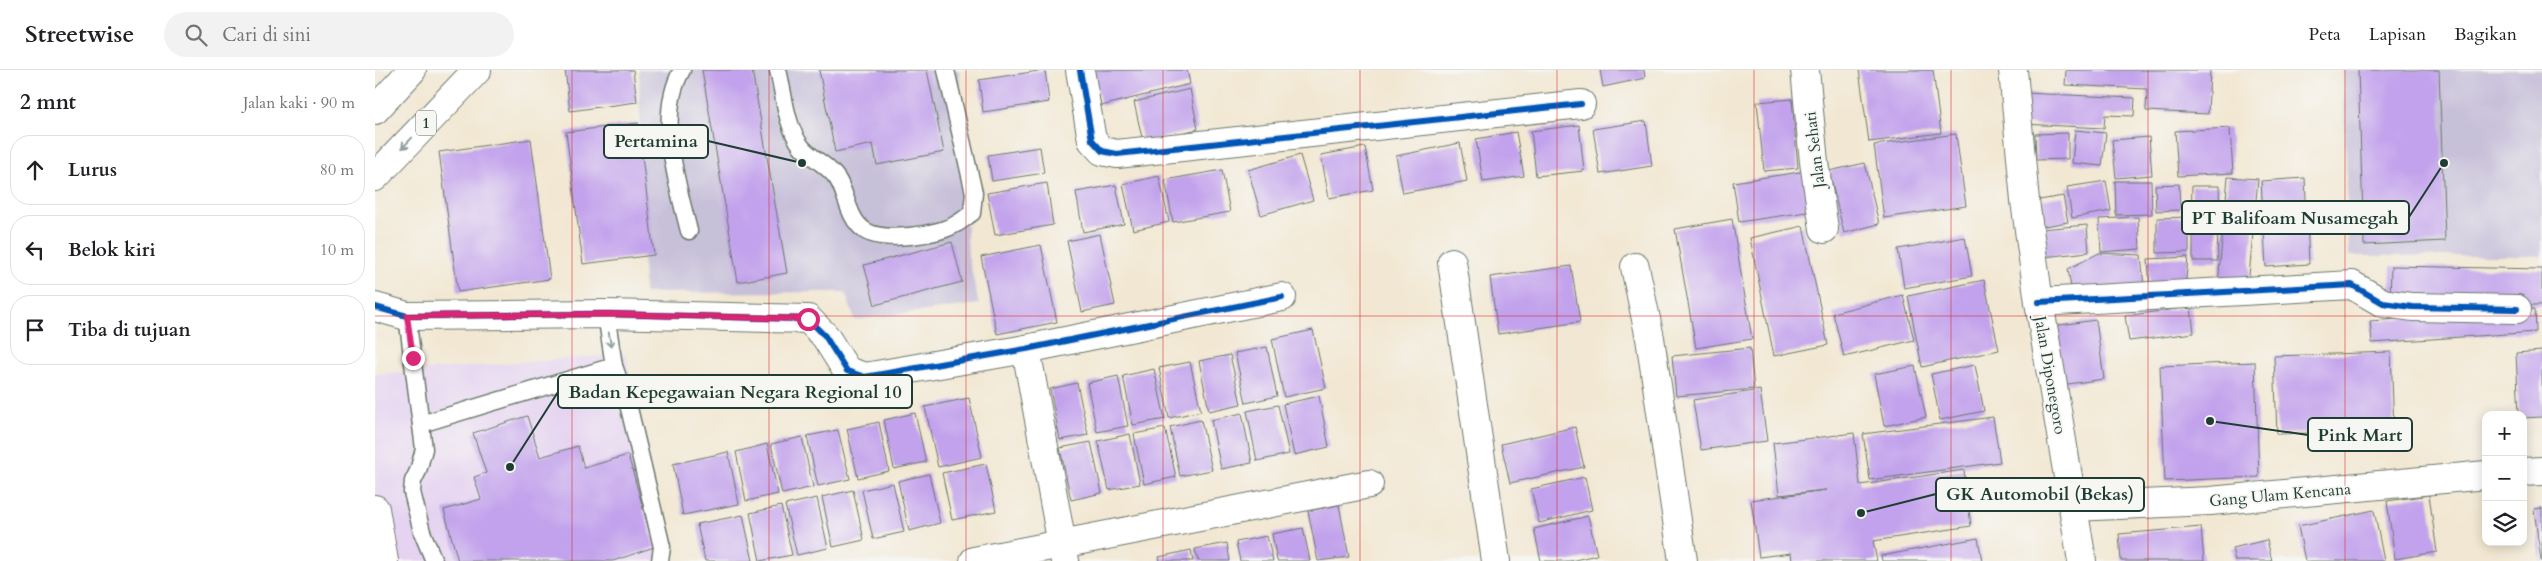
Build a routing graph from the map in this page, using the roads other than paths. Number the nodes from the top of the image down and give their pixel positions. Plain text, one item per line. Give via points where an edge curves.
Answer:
1 (412, 70) edge
2 (477, 70) edge
3 (682, 70) edge
4 (779, 70) edge
5 (947, 70) edge
6 (1080, 70) edge
7 (1805, 70) edge
8 (2013, 70) edge
9 (1581, 104) dead end
10 (375, 110) edge
11 (375, 177) edge
12 (1824, 229) dead end
13 (689, 231) dead end
14 (1452, 262) dead end
15 (1635, 267) dead end
16 (1282, 297) dead end
17 (2039, 302) junction
18 (375, 307) edge
19 (2517, 308) dead end
20 (606, 314) junction
21 (407, 316) junction
22 (1026, 350) junction
23 (614, 366) junction
24 (421, 424) junction
25 (2542, 471) edge
26 (2527, 472) edge
27 (2482, 474) edge
28 (1369, 484) dead end
29 (2073, 507) junction
30 (375, 509) edge
31 (1064, 552) edge
32 (384, 561) edge
33 (434, 561) edge
34 (660, 561) edge
35 (975, 561) edge
36 (1496, 561) edge
37 (1683, 561) edge
38 (2082, 561) edge

1 - 10 main road
2 -> 11 main road, 1
3 - 13 lane via 674,85 670,110 675,172
4 - 5 lane via 793,132 802,148 837,179 849,210 863,230 879,236 914,236 956,225 971,213 974,192
6 - 9 main road via 1092,140 1102,151 1117,154
7 - 12 main road, Jalan Sehati
8 - 17 main road, Jalan Diponegoro via 2025,201
14 - 36 main road
15 - 37 main road via 1650,338
16 - 22 main road
17 - 19 main road via 2352,285 2383,303 2412,307
17 - 29 main road, Jalan Diponegoro
18 - 21 main road
20 - 21 main road
20 - 22 main road via 808,319 825,336 847,371 865,377
20 -> 23 lane
21 - 24 lane
22 - 31 main road
23 - 24 lane
23 - 34 lane via 629,408 662,547
24 - 33 lane via 424,449 412,492 422,532
25 - 26 main road
27 - 29 main road, Gang Ulam Kencana via 2211,501
28 - 31 main road
29 - 38 main road, Jalan Diponegoro
30 - 32 main road
31 - 35 main road

